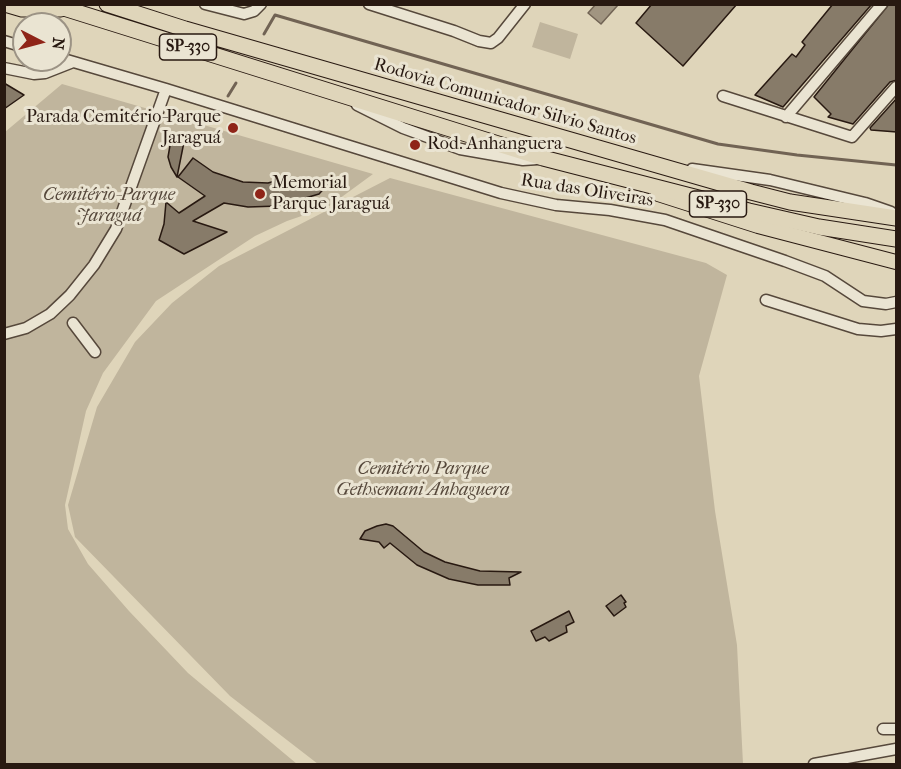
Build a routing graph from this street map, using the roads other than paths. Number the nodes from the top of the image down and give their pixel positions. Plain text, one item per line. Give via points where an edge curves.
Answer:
1 (5, 4) edge
2 (51, 4) edge
3 (107, 4) edge
4 (205, 4) edge
5 (261, 4) edge
6 (369, 4) edge
7 (525, 4) edge
8 (882, 4) edge
9 (67, 9) junction
10 (73, 62) joint
11 (4, 68) edge
12 (897, 87) edge
13 (166, 89) junction
14 (723, 96) dead end
15 (786, 117) junction
16 (599, 173) junction
17 (897, 216) edge
18 (897, 239) edge
19 (897, 262) edge
20 (766, 300) dead end
21 (897, 303) edge
22 (73, 323) dead end
23 (897, 329) edge
24 (4, 334) edge
25 (95, 352) dead end
26 (883, 729) dead end
27 (897, 729) edge
28 (897, 749) edge
29 (814, 765) edge

1 - 9 highway via 22,9
2 - 9 highway, SP-330
3 - 17 highway, Rodovia Comunicador Silvio Santos / SP-330 via 790,202
4 - 5 street via 244,14
6 - 7 street via 490,43
8 - 15 street
9 - 16 highway, SP-330
10 - 11 street via 34,74
10 - 13 street, Rua das Oliveiras
12 - 15 street via 852,137
13 - 21 street, Rua das Oliveiras via 501,194 556,206 665,220 825,276 863,301
13 - 24 street via 116,229 94,265 50,314 26,328
14 - 15 street
16 - 18 highway, SP-330 via 749,212
16 - 19 main road via 758,226
20 - 23 street via 858,329
22 - 25 street
26 - 27 street
28 - 29 street

